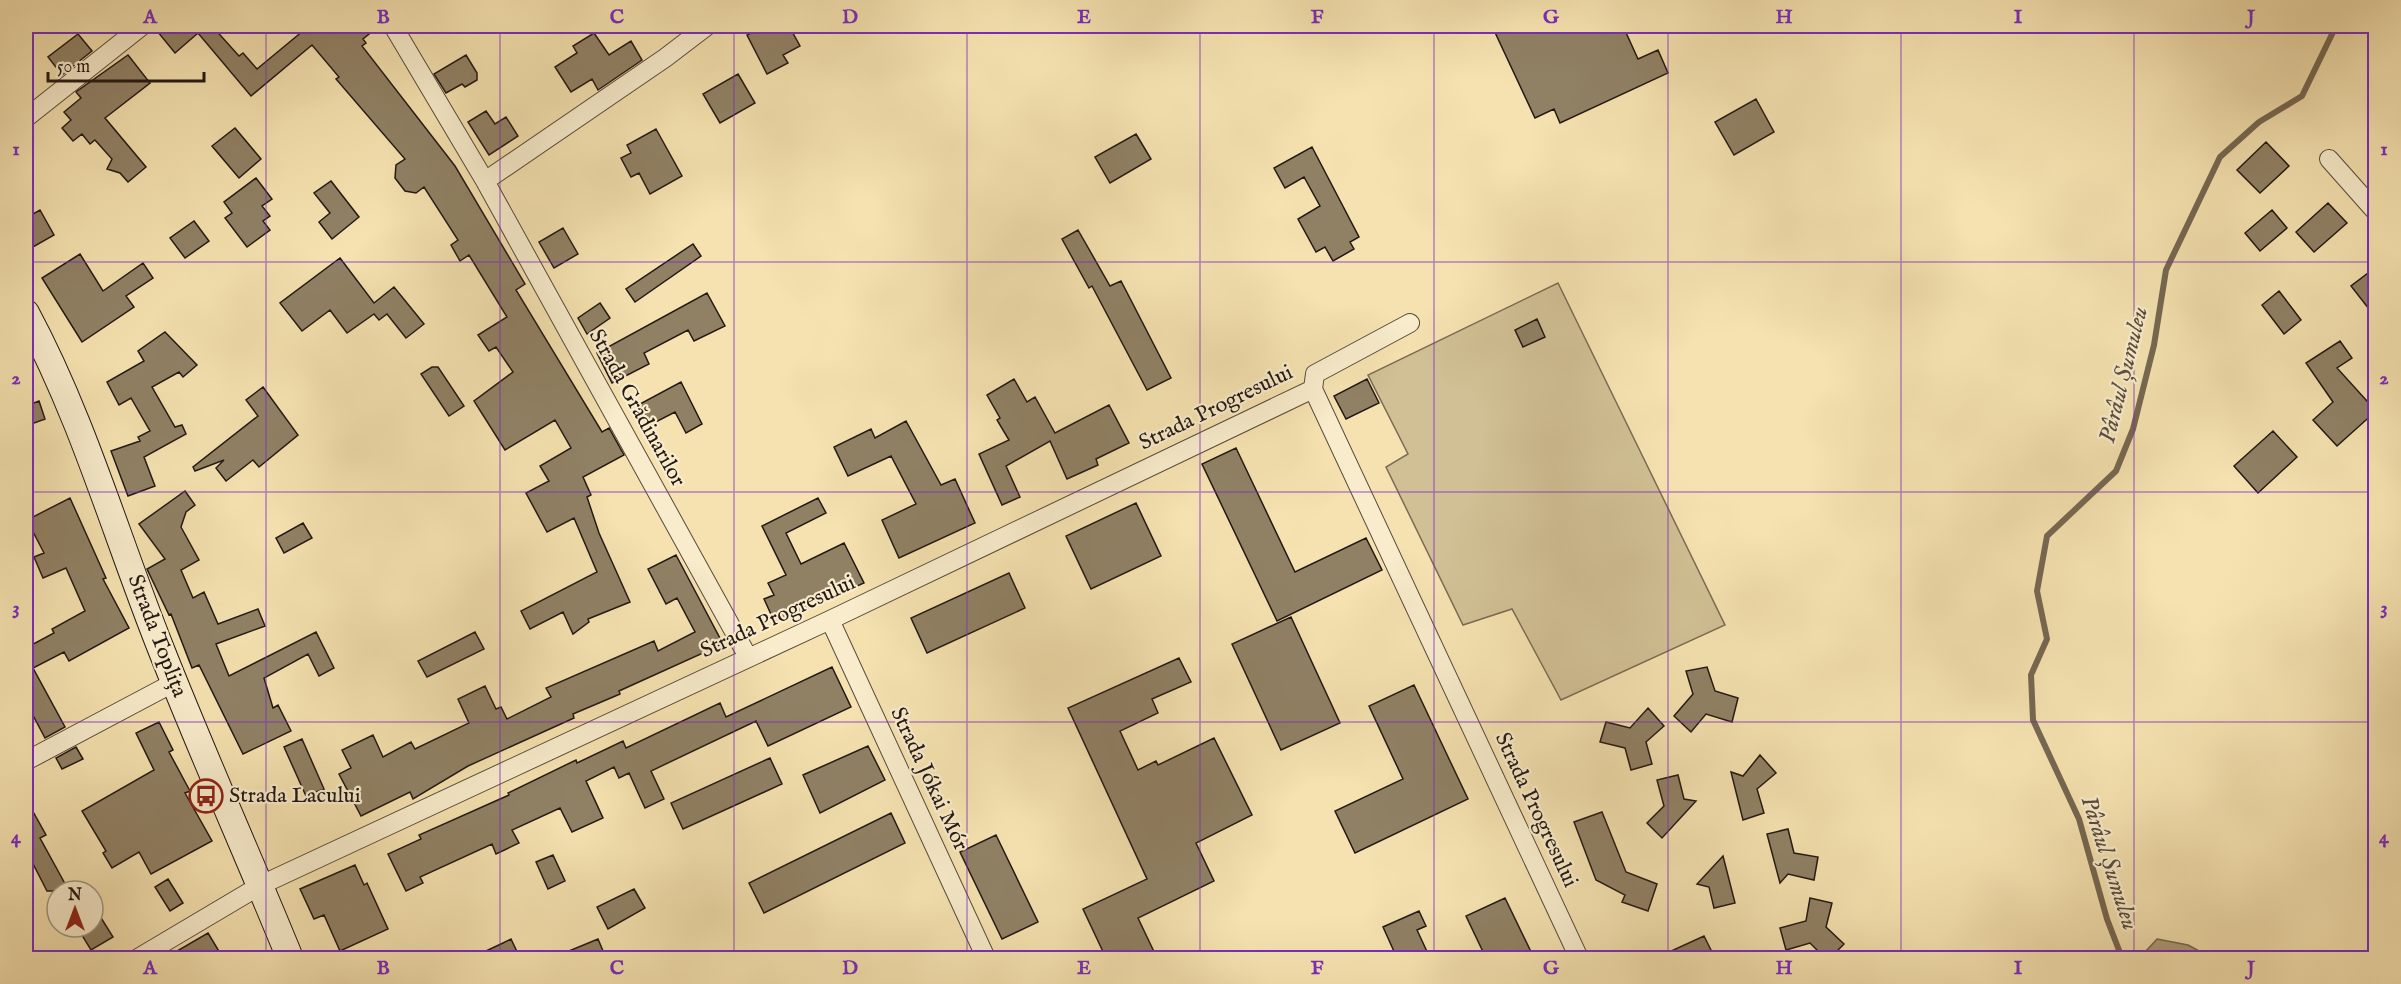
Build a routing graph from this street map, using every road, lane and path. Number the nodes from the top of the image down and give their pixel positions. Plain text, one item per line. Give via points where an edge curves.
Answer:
1 (142, 26) edge
2 (393, 26) edge
3 (707, 26) edge
4 (26, 118) edge
5 (2329, 159) dead end
6 (485, 181) junction
7 (2376, 212) edge
8 (26, 313) edge
9 (1410, 323) dead end
10 (1313, 389) junction
11 (830, 620) junction
12 (748, 657) junction
13 (175, 682) junction
14 (26, 761) edge
15 (261, 885) junction
16 (138, 958) edge
17 (290, 958) edge
18 (986, 958) edge
19 (1579, 958) edge

1 - 4 street
2 - 6 street, Strada Grădinarilor
3 - 6 street
5 - 7 street
6 - 12 street, Strada Grădinarilor
8 - 13 main road, Strada Toplița via 85,442
9 - 10 street, Strada Progresului via 1315,374
10 - 11 street, Strada Progresului
10 - 19 street, Strada Progresului
11 - 12 street, Strada Progresului
11 - 18 street, Strada Jókai Mór
12 - 15 street, Strada Progresului
13 - 14 street
13 - 15 main road, Strada Toplița
15 - 16 street
15 - 17 main road, Strada Toplița

